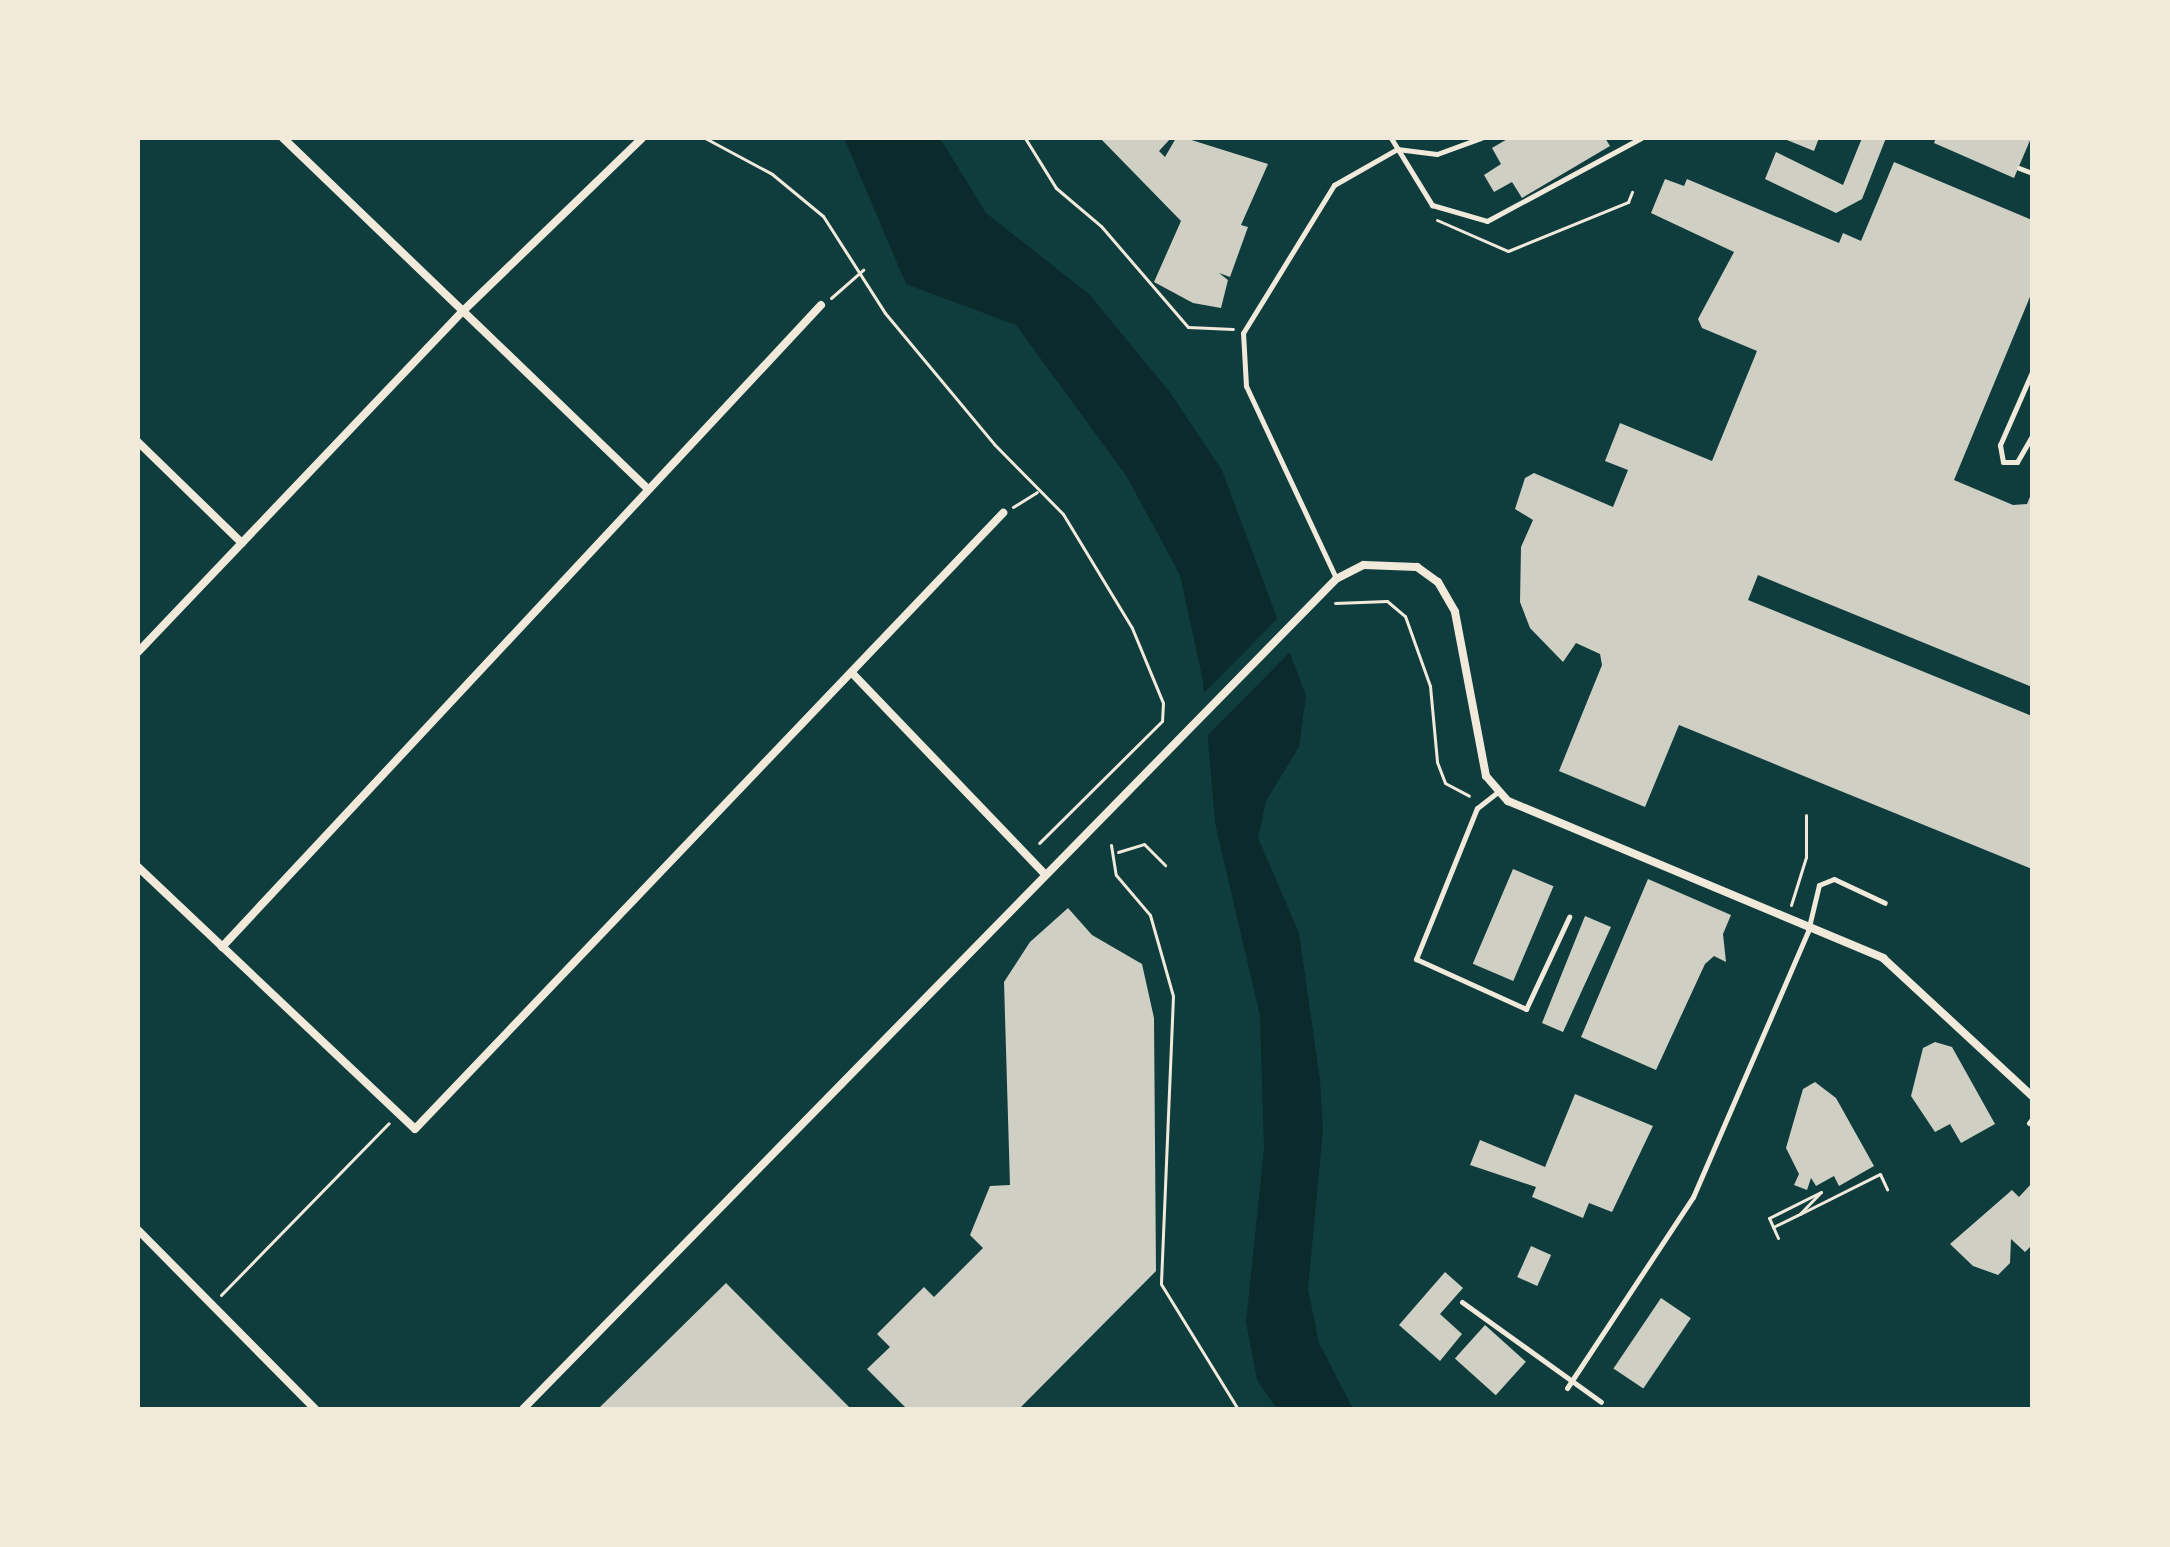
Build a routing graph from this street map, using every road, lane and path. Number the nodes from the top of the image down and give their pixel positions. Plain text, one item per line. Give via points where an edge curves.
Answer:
1 (283, 138) edge
2 (642, 138) edge
3 (705, 138) edge
4 (1025, 138) edge
5 (1391, 138) edge
6 (1481, 138) edge
7 (1641, 138) edge
8 (1397, 149) junction
9 (2019, 168) dead end
10 (2032, 173) edge
11 (1632, 192) dead end
12 (1432, 205) junction
13 (863, 270) junction
14 (821, 305) joint
15 (463, 311) junction
16 (1243, 333) junction
17 (2032, 372) edge
18 (2032, 436) edge
19 (138, 442) edge
20 (647, 488) junction
21 (1038, 492) junction
22 (1003, 513) joint
23 (242, 543) junction
24 (1336, 579) junction
25 (1335, 603) dead end
26 (138, 652) edge
27 (853, 674) junction
28 (1499, 791) junction
29 (1469, 796) dead end
30 (1806, 815) dead end
31 (1039, 843) dead end
32 (1111, 845) dead end
33 (1118, 852) junction
34 (1165, 865) dead end
35 (138, 867) edge
36 (1044, 873) junction
37 (1885, 903) dead end
38 (1790, 906) dead end
39 (1569, 917) dead end
40 (1808, 931) junction
41 (222, 947) junction
42 (2032, 1096) edge
43 (398, 1113) junction
44 (1887, 1189) dead end
45 (1800, 1214) junction
46 (1773, 1227) junction
47 (138, 1230) edge
48 (1778, 1238) dead end
49 (1462, 1302) dead end
50 (213, 1304) junction
51 (1569, 1385) junction
52 (1601, 1402) dead end
53 (315, 1409) edge
54 (523, 1409) edge
55 (1238, 1409) edge

1 - 15 street
2 - 15 street
3 - 13 path via 796,191
4 - 16 path via 1056,188 1101,226 1188,327
5 - 8 lane
6 - 8 lane via 1437,154
7 - 12 lane via 1499,219
8 - 12 lane
8 - 16 lane via 1334,185
9 - 10 lane
11 - 12 path via 1628,202 1508,251 1439,222 1424,208
13 - 14 path
13 - 21 path via 894,324
14 - 20 street
15 - 20 street
15 - 23 street
16 - 24 lane via 1246,386
17 - 18 lane via 2000,445 2003,462 2017,462
19 - 23 street
20 - 41 street
21 - 22 path
21 - 31 path via 1063,514 1107,577 1163,703 1162,721
22 - 27 street
23 - 26 street
24 - 28 street via 1364,565 1395,563 1438,582 1455,612 1486,776
24 - 36 street
25 - 29 path via 1387,601 1405,616 1430,686 1437,762 1445,783
27 - 36 street
27 - 43 street via 415,1129
28 - 39 lane via 1477,808 1416,959 1526,1009
28 - 40 street
30 - 38 path via 1806,857
32 - 33 path
33 - 34 path via 1144,844
33 - 55 path via 1116,875 1150,915 1173,996 1161,1284
35 - 41 street
36 - 54 street
37 - 40 lane via 1825,880
40 - 42 street via 1883,958
40 - 51 lane via 1693,1197
41 - 43 street
43 - 50 path
44 - 45 path via 1880,1174
45 - 46 path
45 - 46 path via 1821,1192 1769,1218
46 - 48 path
47 - 50 street
49 - 51 lane via 1495,1319
50 - 53 street
51 - 52 lane

